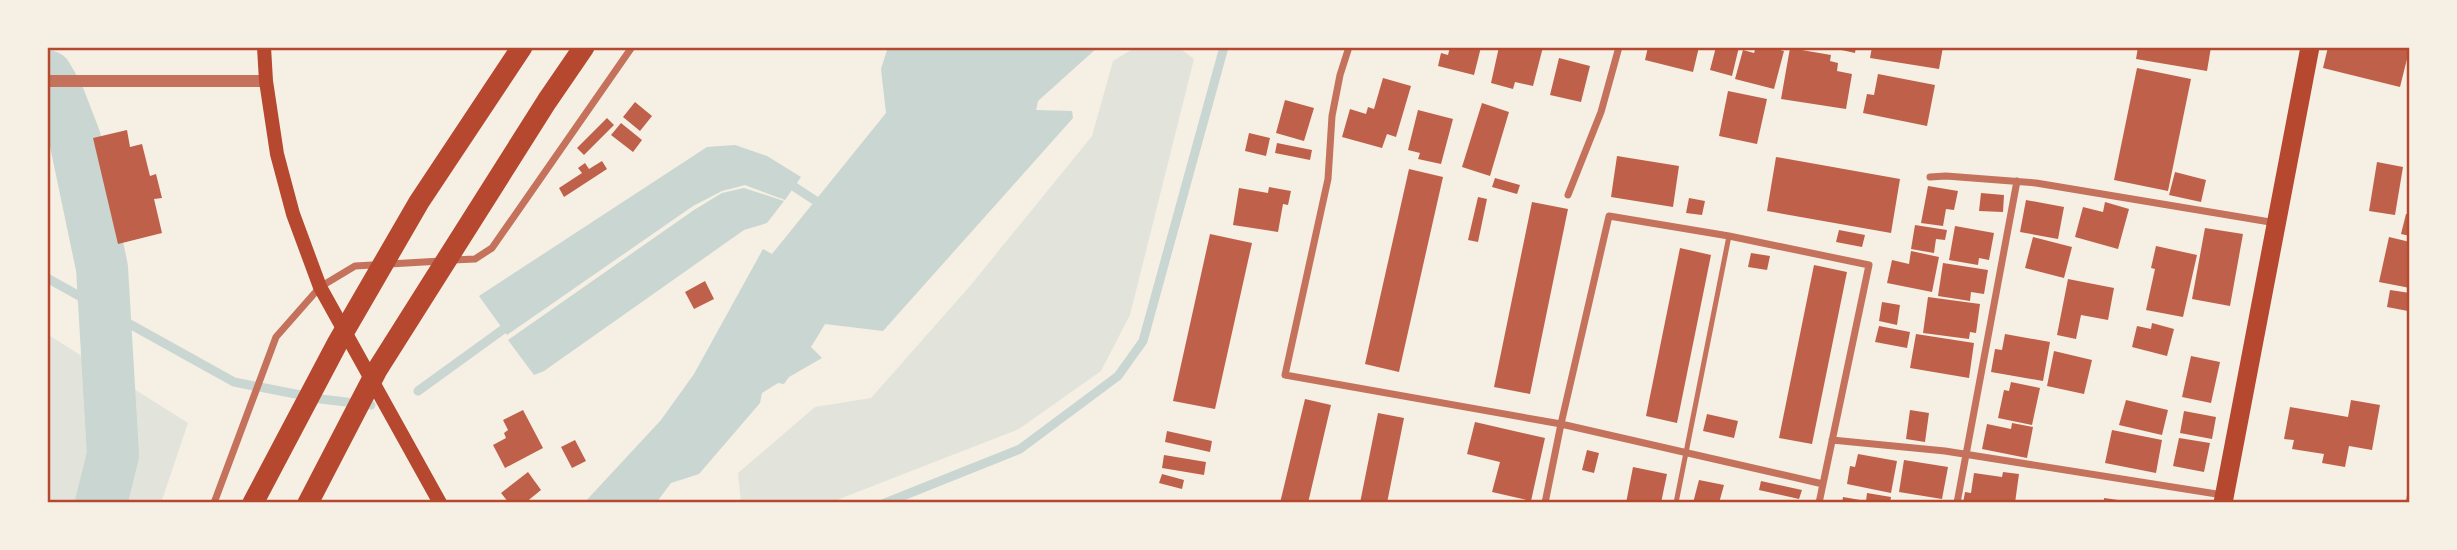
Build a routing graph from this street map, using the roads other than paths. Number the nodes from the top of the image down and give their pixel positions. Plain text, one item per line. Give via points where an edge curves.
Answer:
1 (264, 47) edge
2 (522, 47) edge
3 (584, 47) edge
4 (632, 47) edge
5 (1349, 47) edge
6 (1619, 47) edge
7 (2310, 47) edge
8 (47, 81) edge
9 (266, 81) junction
10 (1930, 177) dead end
11 (2017, 181) junction
12 (1568, 195) dead end
13 (2276, 223) junction
14 (1729, 236) junction
15 (320, 287) junction
16 (1561, 424) junction
17 (1832, 440) junction
18 (1685, 454) junction
19 (1967, 455) junction
20 (1823, 484) junction
21 (2223, 499) edge
22 (214, 503) edge
23 (253, 503) edge
24 (308, 503) edge
25 (440, 503) edge
26 (1545, 503) edge
27 (1676, 503) edge
28 (1819, 503) edge
29 (1957, 503) edge

1 - 9 main road
2 - 23 highway via 419,202
3 - 24 highway via 377,370
4 - 15 street via 492,248 475,259 355,266
5 - 16 street via 1332,116 1328,179 1285,375
6 - 12 street via 1601,112
7 - 13 highway
8 - 9 street
9 - 15 main road via 277,154
10 - 11 street
11 - 13 street
11 - 19 street
13 - 21 highway
14 - 16 street via 1609,216
14 - 17 street via 1869,265
14 - 18 lane
15 - 22 street via 276,337
15 - 25 main road
16 - 18 street
16 - 26 street
17 - 19 street
17 - 20 street
18 - 20 street
18 - 27 lane
19 - 21 street
19 - 29 street
20 - 28 street

